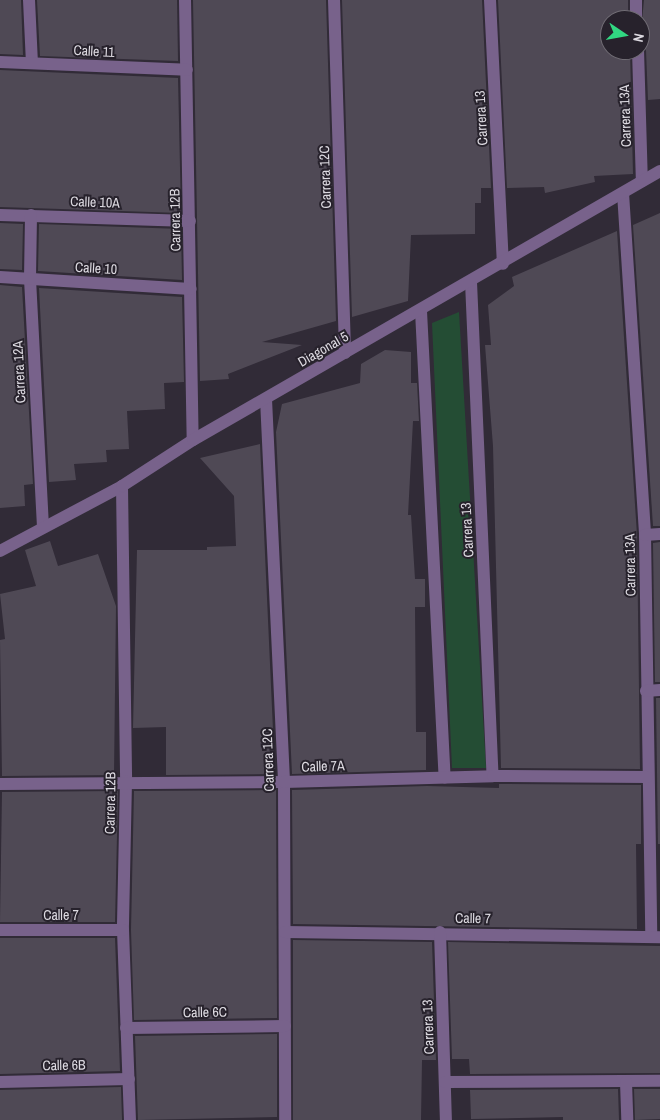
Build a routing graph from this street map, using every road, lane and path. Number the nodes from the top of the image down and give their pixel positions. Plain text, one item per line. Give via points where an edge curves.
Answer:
1 (29, 0) edge
2 (185, 0) edge
3 (334, 0) edge
4 (490, 0) edge
5 (638, 60) edge
6 (0, 62) edge
7 (32, 63) junction
8 (187, 70) junction
9 (660, 171) edge
10 (642, 181) junction
11 (623, 193) junction
12 (0, 214) edge
13 (32, 215) junction
14 (190, 220) junction
15 (503, 264) junction
16 (0, 277) edge
17 (30, 279) junction
18 (471, 282) junction
19 (191, 289) junction
20 (421, 311) junction
21 (345, 354) junction
22 (266, 399) junction
23 (193, 440) junction
24 (122, 486) junction
25 (43, 527) junction
26 (660, 534) edge
27 (645, 535) junction
28 (0, 551) edge
29 (660, 690) edge
30 (646, 691) junction
31 (493, 776) junction
32 (445, 777) junction
33 (647, 777) junction
34 (126, 781) junction
35 (284, 782) junction
36 (0, 784) edge
37 (0, 930) edge
38 (123, 930) junction
39 (285, 932) junction
40 (440, 932) junction
41 (655, 937) edge
42 (285, 1026) junction
43 (126, 1028) junction
44 (129, 1079) junction
45 (660, 1081) edge
46 (0, 1082) edge
47 (445, 1082) junction
48 (626, 1082) junction
49 (130, 1120) edge
50 (286, 1120) edge
51 (446, 1120) edge
52 (627, 1120) edge

1 - 7 street
2 - 8 street, Carrera 12B
3 - 21 street, Carrera 12C
4 - 15 street, Carrera 13
5 - 10 street, Carrera 13A
6 - 7 street, Calle 11
7 - 8 street, Calle 11
8 - 14 street, Carrera 12B
9 - 10 street, Diagonal 5
10 - 11 street, Diagonal 5
11 - 15 street, Diagonal 5
11 - 27 street, Carrera 13A
12 - 13 street, Calle 10A
13 - 14 street, Calle 10A
13 - 17 street, Carrera 12A
14 - 19 street, Carrera 12B
15 - 18 street, Diagonal 5
16 - 17 street, Calle 10
17 - 19 street, Calle 10
17 - 25 street, Carrera 12A
18 - 20 street, Diagonal 5
18 - 31 street, Carrera 13
19 - 23 street, Carrera 12B
20 - 21 street, Diagonal 5
20 - 32 street
21 - 22 street, Diagonal 5
22 - 23 street, Diagonal 5
22 - 35 street, Carrera 12C
23 - 24 street, Diagonal 5
24 - 25 street, Diagonal 5
24 - 34 street, Carrera 12B
25 - 28 street, Diagonal 5
26 - 27 street
27 - 30 street, Carrera 13A
29 - 30 street
30 - 33 street, Carrera 13A
31 - 32 street, Calle 7A
31 - 33 street, Calle 7A
32 - 35 street, Calle 7A
33 - 41 street, Carrera 13A
34 - 35 street, Calle 7A
34 - 36 street, Calle 7A
34 - 38 street, Carrera 12B
35 - 39 street, Carrera 12C
37 - 38 street, Calle 7
38 - 43 street, Carrera 12B
39 - 40 street, Calle 7
39 - 42 street, Carrera 12C
40 - 41 street, Calle 7
40 - 47 street, Carrera 13
42 - 43 street, Calle 6C
42 - 50 street, Carrera 12C
43 - 44 street, Carrera 12B
44 - 46 street, Calle 6B
44 - 49 street, Carrera 12B
45 - 48 street
47 - 48 street
47 - 51 street, Carrera 13
48 - 52 street

